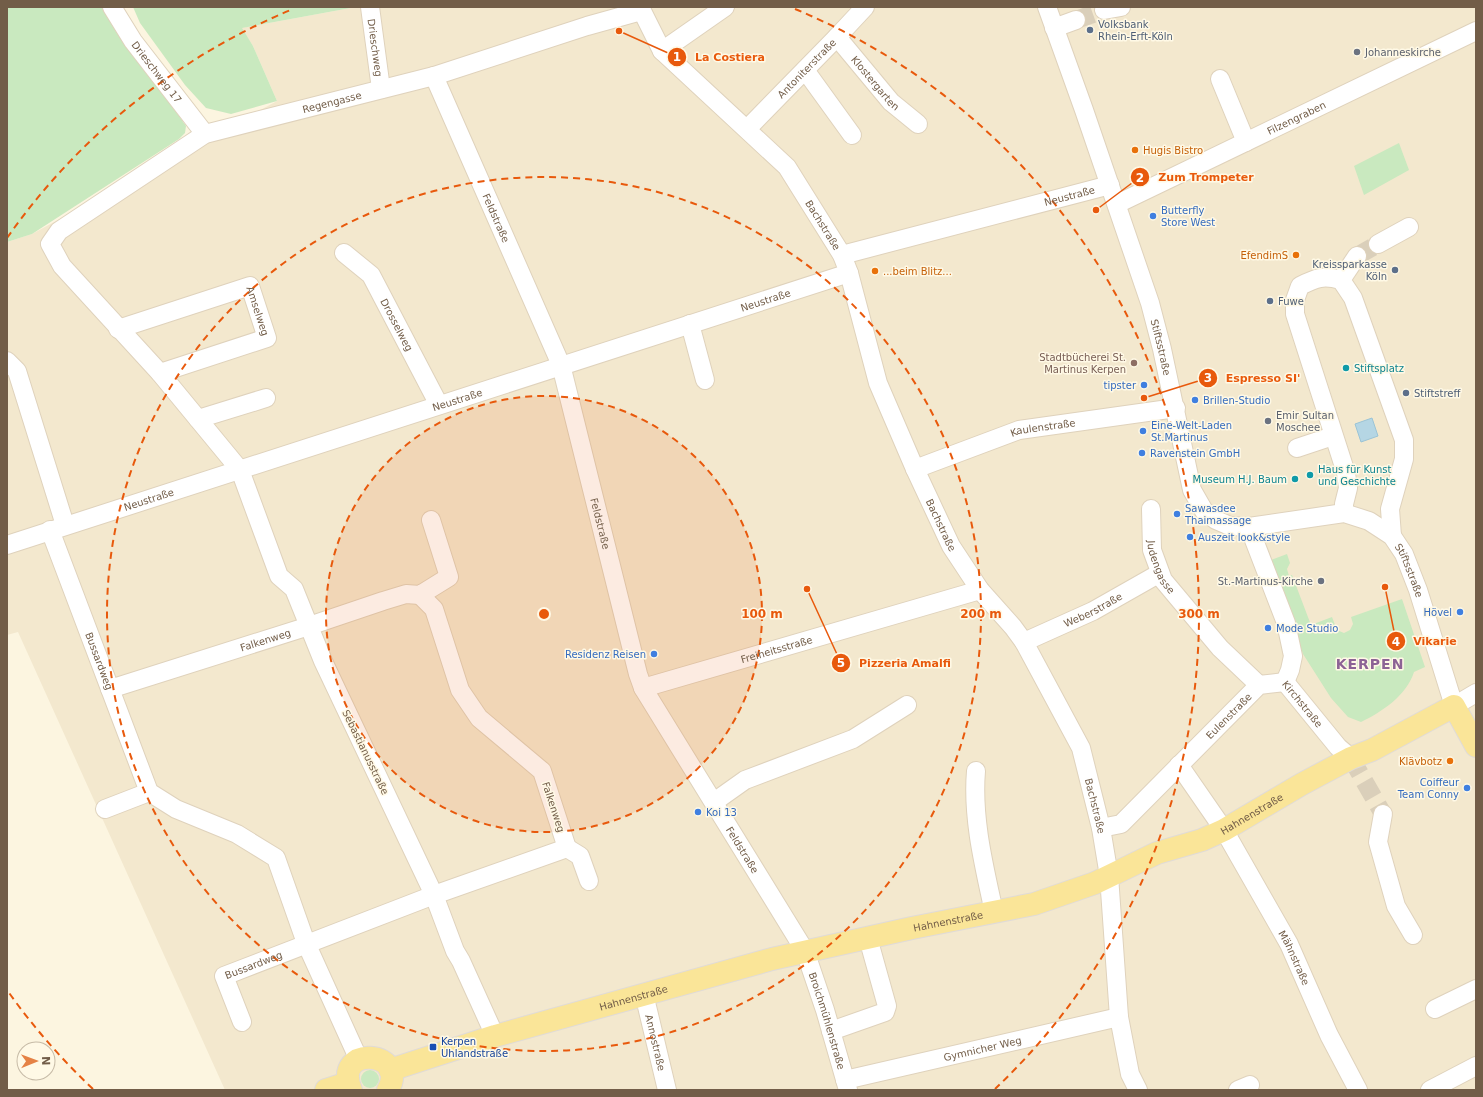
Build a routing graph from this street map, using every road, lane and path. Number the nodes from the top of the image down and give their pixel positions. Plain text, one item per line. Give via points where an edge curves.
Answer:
1 (112, 7) edge
2 (370, 7) edge
3 (725, 7) edge
4 (865, 7) edge
5 (1047, 7) edge
6 (641, 9) edge
7 (1076, 20) tunnel mouth
8 (1054, 28) junction
9 (1476, 31) edge
10 (837, 37) junction
11 (662, 51) junction
12 (805, 70) junction
13 (434, 76) junction
14 (1220, 79) dead end
15 (381, 89) junction
16 (918, 124) dead end
17 (747, 130) junction
18 (205, 134) junction
19 (852, 135) dead end
20 (1246, 142) junction
21 (1110, 185) junction
22 (1117, 204) junction
23 (1409, 227) dead end
24 (1378, 244) tunnel mouth
25 (344, 253) dead end
26 (842, 255) junction
27 (1357, 256) tunnel mouth
28 (849, 273) junction
29 (1341, 280) junction
30 (690, 324) junction
31 (118, 329) junction
32 (7, 361) edge
33 (561, 365) junction
34 (160, 373) junction
35 (705, 380) dead end
36 (266, 398) dead end
37 (439, 405) junction
38 (1176, 408) junction
39 (198, 419) junction
40 (1334, 436) junction
41 (1297, 448) dead end
42 (915, 469) junction
43 (240, 470) junction
44 (1151, 509) dead end
45 (1344, 513) junction
46 (431, 520) dead end
47 (58, 527) junction
48 (1249, 527) junction
49 (1392, 536) junction
50 (7, 545) edge
51 (1160, 573) junction
52 (980, 590) junction
53 (420, 596) junction
54 (309, 626) junction
55 (1024, 642) junction
56 (1285, 682) junction
57 (1259, 685) junction
58 (643, 688) junction
59 (110, 689) junction
60 (1476, 693) edge
61 (907, 705) dead end
62 (1454, 706) junction
63 (1476, 746) edge
64 (1351, 758) junction
65 (1179, 765) junction
66 (976, 771) dead end
67 (149, 792) junction
68 (714, 802) junction
69 (105, 809) dead end
70 (1383, 814) tunnel mouth
71 (1101, 828) junction
72 (1224, 830) junction
73 (567, 848) junction
74 (1109, 876) junction
75 (589, 881) dead end
76 (434, 895) junction
77 (994, 912) junction
78 (1413, 936) dead end
79 (868, 938) junction
80 (306, 943) junction
81 (805, 951) junction
82 (1476, 990) edge
83 (644, 994) junction
84 (1435, 1010) dead end
85 (1120, 1017) junction
86 (242, 1022) dead end
87 (831, 1031) junction
88 (495, 1036) junction
89 (359, 1060) junction
90 (1476, 1066) edge
91 (389, 1080) edge
92 (846, 1085) edge
93 (350, 1086) edge
94 (326, 1090) edge
95 (667, 1090) edge
96 (1138, 1090) edge
97 (1358, 1090) edge
98 (1430, 1090) edge

1 - 18 street, Drieschweg 17 via 133,41
2 - 15 street, Drieschweg
3 - 11 street
4 - 10 street, Antoniterstraße
5 - 8 street, Stiftsstraße
6 - 11 street, Bachstraße
6 - 13 street, Regengasse
7 - 8 street
8 - 21 street, Stiftsstraße
9 - 20 street, Filzengraben
10 - 12 street, Antoniterstraße
10 - 16 street, Klostergarten via 891,102
11 - 17 street, Bachstraße
12 - 17 street, Antoniterstraße
12 - 19 street
13 - 15 street, Regengasse
13 - 33 street, Feldstraße
14 - 20 street
15 - 18 street, Regengasse
17 - 26 street, Bachstraße via 787,167
18 - 31 street, Regengasse via 59,231 50,244 62,266
20 - 22 street, Filzengraben
21 - 22 street, Stiftsstraße
21 - 26 street, Neustraße
22 - 38 street, Stiftsstraße via 1152,311
23 - 24 street
25 - 37 street, Drosselweg via 371,275
26 - 28 street, Bachstraße
27 - 29 street
28 - 30 street, Neustraße
28 - 42 street, Bachstraße via 878,383
29 - 40 street via 1329,276 1317,278 1300,286 1295,300 1295,314
29 - 49 street via 1353,298 1404,440 1404,459 1390,509
30 - 33 street, Neustraße
30 - 35 street
31 - 34 street
31 - 34 street, Amselweg via 250,286 266,338
32 - 47 street via 17,371
33 - 37 street, Neustraße
33 - 58 street, Feldstraße
34 - 39 street
36 - 39 street
37 - 43 street, Neustraße
38 - 42 street, Kaulenstraße via 1019,430
38 - 48 street, Stiftsstraße via 1192,490 1199,504 1204,511 1223,524
39 - 43 street
40 - 41 street
40 - 45 street via 1348,488
42 - 52 street, Bachstraße via 951,546
43 - 47 street, Neustraße
43 - 54 street, Sebastianusstraße via 279,576 294,589
44 - 51 street, Judengasse via 1152,550
45 - 48 street, Stiftsstraße
45 - 49 street, Stiftsstraße via 1369,521
46 - 53 street via 449,577
47 - 50 street, Neustraße
47 - 59 street, Bussardweg
48 - 56 street, Kirchstraße via 1287,630 1293,656
49 - 62 street, Stiftsstraße via 1404,554 1418,590
51 - 55 street, Weberstraße via 1093,611
51 - 57 street, Judengasse via 1163,580 1220,648
52 - 55 street, Bachstraße
52 - 58 street, Freiheitsstraße
53 - 54 street, Falkenweg via 406,594
53 - 73 street, Falkenweg via 434,609 460,690 479,718 542,771
54 - 59 street, Falkenweg
54 - 76 street, Sebastianusstraße via 323,661
55 - 71 street, Bachstraße via 1080,748
56 - 57 street, Eulenstraße
56 - 64 street, Kirchstraße via 1338,747
57 - 65 street, Eulenstraße
58 - 68 street, Feldstraße
59 - 67 street, Bussardweg
60 - 62 street, Hahnenstraße
61 - 68 street via 853,739 745,780
62 - 63 main road
62 - 64 main road, Hahnenstraße via 1372,750
64 - 72 main road, Hahnenstraße
65 - 71 street, Eulenstraße via 1121,824
65 - 72 street
66 - 77 street via 974,790 981,848
67 - 69 street
67 - 80 street via 176,809 237,834 276,858
68 - 81 street, Feldstraße
70 - 78 street via 1378,842 1396,906
71 - 74 street, Bachstraße
72 - 74 main road, Hahnenstraße via 1202,840 1157,853
72 - 97 street, Mähnstraße via 1289,944 1329,1035
73 - 75 street via 580,856
73 - 76 street
74 - 77 main road, Hahnenstraße via 1034,904
74 - 85 street, Bachstraße
76 - 80 street
76 - 88 street, Sebastianusstraße via 455,951
77 - 79 main road, Hahnenstraße
79 - 81 main road, Hahnenstraße
79 - 87 street via 887,1006 885,1012
80 - 86 street, Bussardweg via 224,976
80 - 89 street
81 - 83 main road, Hahnenstraße
81 - 87 street, Broichmühlenstraße
82 - 84 street
83 - 88 main road, Hahnenstraße
83 - 95 street, Annostraße
85 - 92 street, Gymnicher Weg
85 - 96 street, Bachstraße via 1130,1074
87 - 92 street, Broichmühlenstraße
88 - 91 main road, Hahnenstraße
89 - 91 main road via 366,1057 380,1059 386,1064
89 - 93 main road via 350,1070
90 - 98 street
93 - 94 main road

